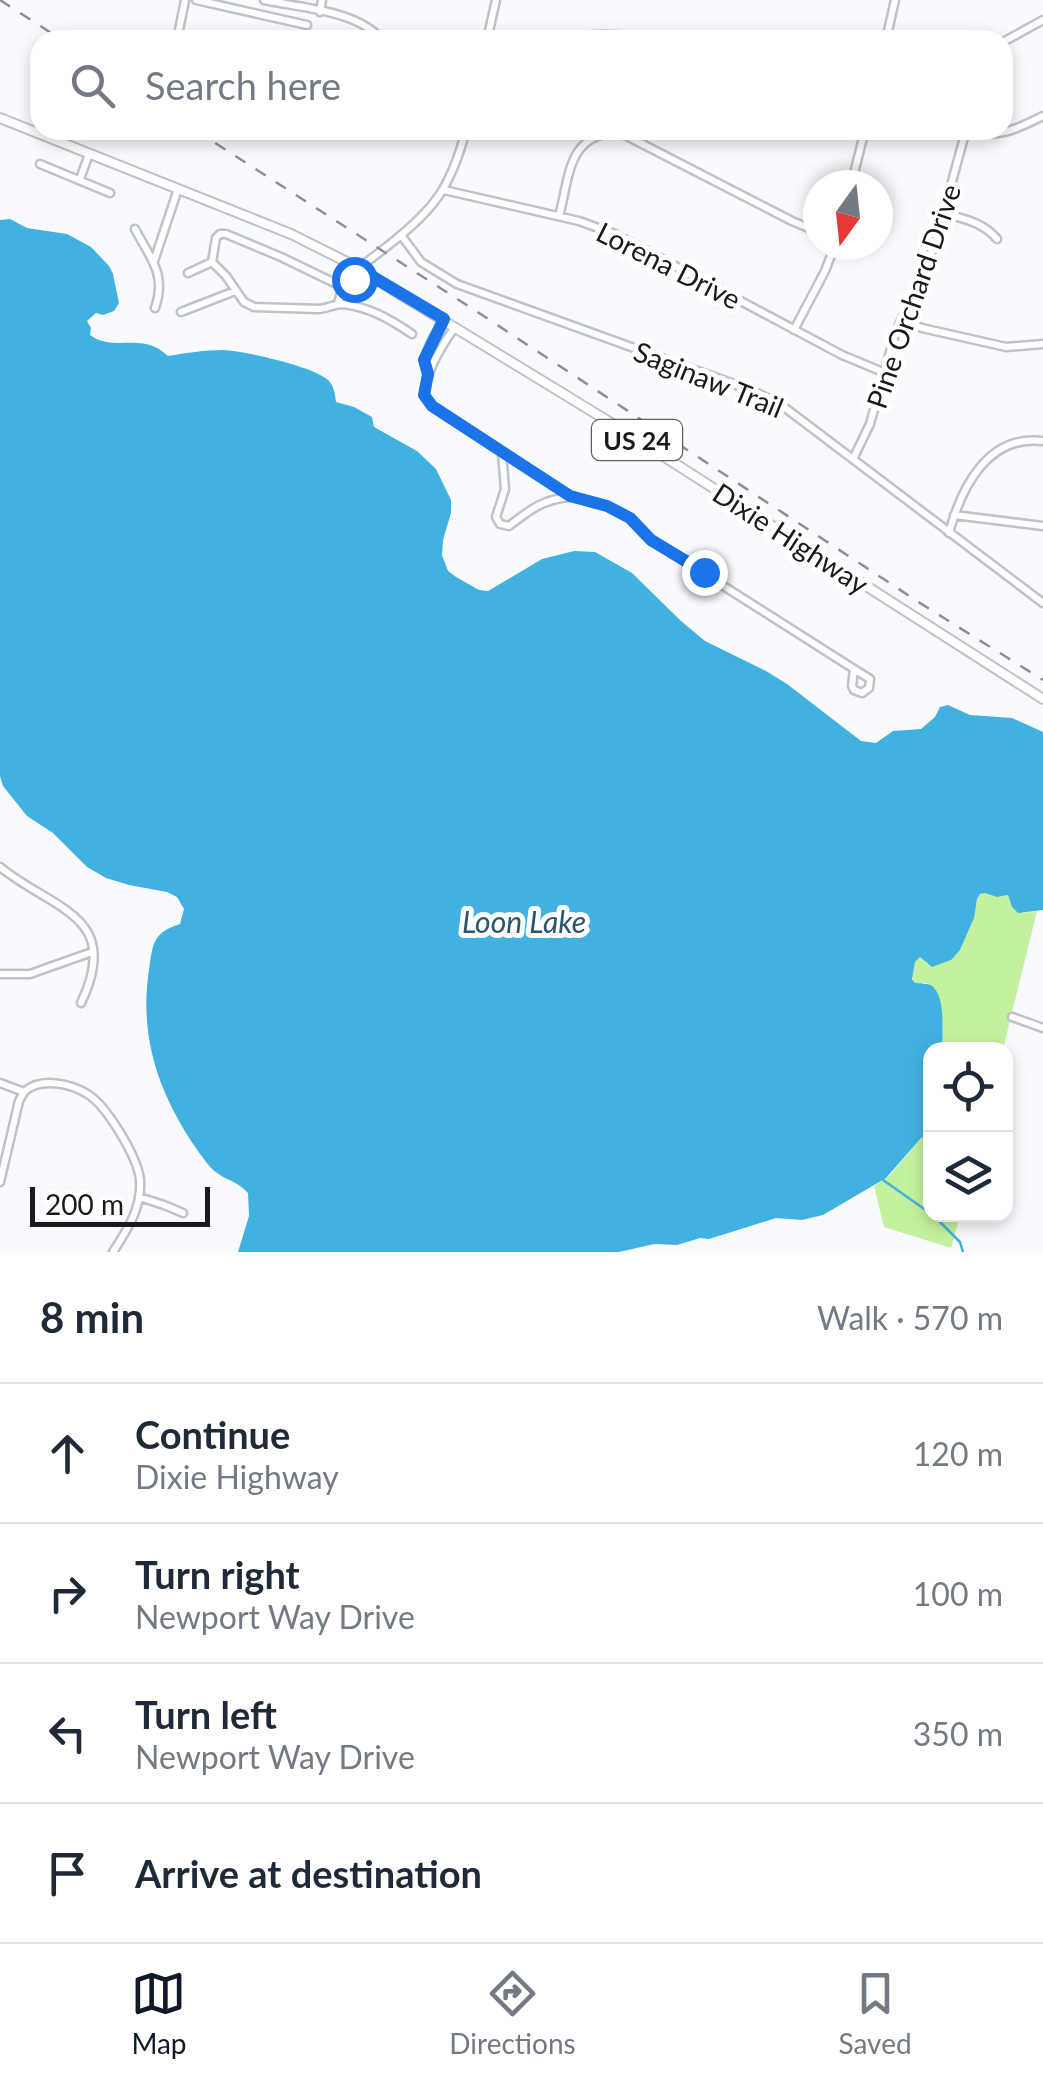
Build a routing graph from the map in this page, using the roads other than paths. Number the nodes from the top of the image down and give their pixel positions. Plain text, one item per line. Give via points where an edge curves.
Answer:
1 (186, 0) edge
2 (196, 0) edge
3 (264, 0) edge
4 (322, 0) edge
5 (496, 0) edge
6 (895, 0) edge
7 (320, 12) junction
8 (1043, 20) edge
9 (306, 25) dead end
10 (179, 30) edge
11 (374, 30) edge
12 (489, 30) edge
13 (888, 30) edge
14 (1013, 36) edge
15 (1043, 116) edge
16 (0, 118) edge
17 (30, 130) edge
18 (1013, 130) edge
19 (54, 140) edge
20 (464, 140) edge
21 (587, 140) edge
22 (635, 140) edge
23 (863, 140) edge
24 (964, 140) edge
25 (89, 154) junction
26 (40, 164) dead end
27 (856, 170) edge
28 (80, 179) junction
29 (178, 189) junction
30 (444, 190) junction
31 (110, 192) dead end
32 (944, 213) junction
33 (559, 216) junction
34 (803, 224) edge
35 (135, 229) dead end
36 (401, 235) junction
37 (997, 239) dead end
38 (830, 260) edge
39 (154, 262) junction
40 (212, 262) junction
41 (358, 268) junction
42 (188, 274) dead end
43 (344, 287) junction
44 (235, 290) junction
45 (338, 303) junction
46 (154, 308) dead end
47 (181, 312) dead end
48 (444, 319) junction
49 (901, 320) junction
50 (455, 327) junction
51 (794, 330) junction
52 (412, 334) dead end
53 (1043, 344) edge
54 (883, 372) junction
55 (428, 374) junction
56 (1043, 441) edge
57 (502, 452) junction
58 (853, 459) junction
59 (570, 496) junction
60 (954, 515) junction
61 (1043, 526) edge
62 (949, 533) junction
63 (1043, 603) edge
64 (854, 668) dead end
65 (1043, 699) edge
66 (0, 866) edge
67 (92, 952) junction
68 (0, 974) edge
69 (81, 1003) dead end
70 (1012, 1017) dead end
71 (1043, 1017) edge
72 (1041, 1027) edge
73 (0, 1083) edge
74 (24, 1092) junction
75 (0, 1182) edge
76 (139, 1197) junction
77 (183, 1213) dead end
78 (113, 1252) edge

1 - 10 street
2 - 9 street
3 - 7 street
4 - 7 street
5 - 12 street
6 - 13 street
7 - 11 street
8 - 14 street
15 - 18 street
16 - 17 main road, Dixie Highway / US 24
19 - 25 main road, Dixie Highway / US 24
20 - 30 street
21 - 33 street via 575,155
22 - 34 street
23 - 27 street
24 - 32 street, Pine Orchard Drive
25 - 28 street
25 - 29 main road, Dixie Highway / US 24
26 - 28 street
28 - 31 street
29 - 39 street
29 - 41 main road, Dixie Highway / US 24
30 - 33 street, Lorena Drive
30 - 36 street
32 - 37 street via 978,224
32 - 49 street, Pine Orchard Drive
33 - 51 street, Lorena Drive via 615,234
35 - 39 street
36 - 41 street
36 - 58 street, Saginaw Trail via 445,278 768,397
38 - 51 street
39 - 46 street via 160,284
40 - 42 street
40 - 43 street via 223,233
40 - 44 street
41 - 43 street via 345,274
41 - 48 main road, Dixie Highway / US 24
43 - 45 street
44 - 45 street via 244,302 264,309
44 - 47 street
45 - 52 street via 377,312
48 - 50 main road, Dixie Highway / US 24
48 - 55 street via 426,354
49 - 53 street via 1006,347
49 - 54 street, Pine Orchard Drive
50 - 55 street
50 - 65 main road, Dixie Highway / US 24
51 - 54 street, Lorena Drive
54 - 58 street, Pine Orchard Drive
55 - 57 street via 424,395 432,406
56 - 60 street via 1008,446 981,464
57 - 59 street
57 - 59 street via 500,524 509,526 531,508
58 - 62 street, Saginaw Trail
59 - 64 street via 630,518 651,540
60 - 61 street
60 - 62 street
62 - 63 street, Saginaw Trail
66 - 67 street via 71,912 88,933
67 - 68 street via 30,974
67 - 69 street via 91,983
70 - 72 street
71 - 72 street
73 - 74 street
74 - 75 street
74 - 76 street via 48,1084 91,1096 127,1146 138,1170
76 - 77 street
76 - 78 street

